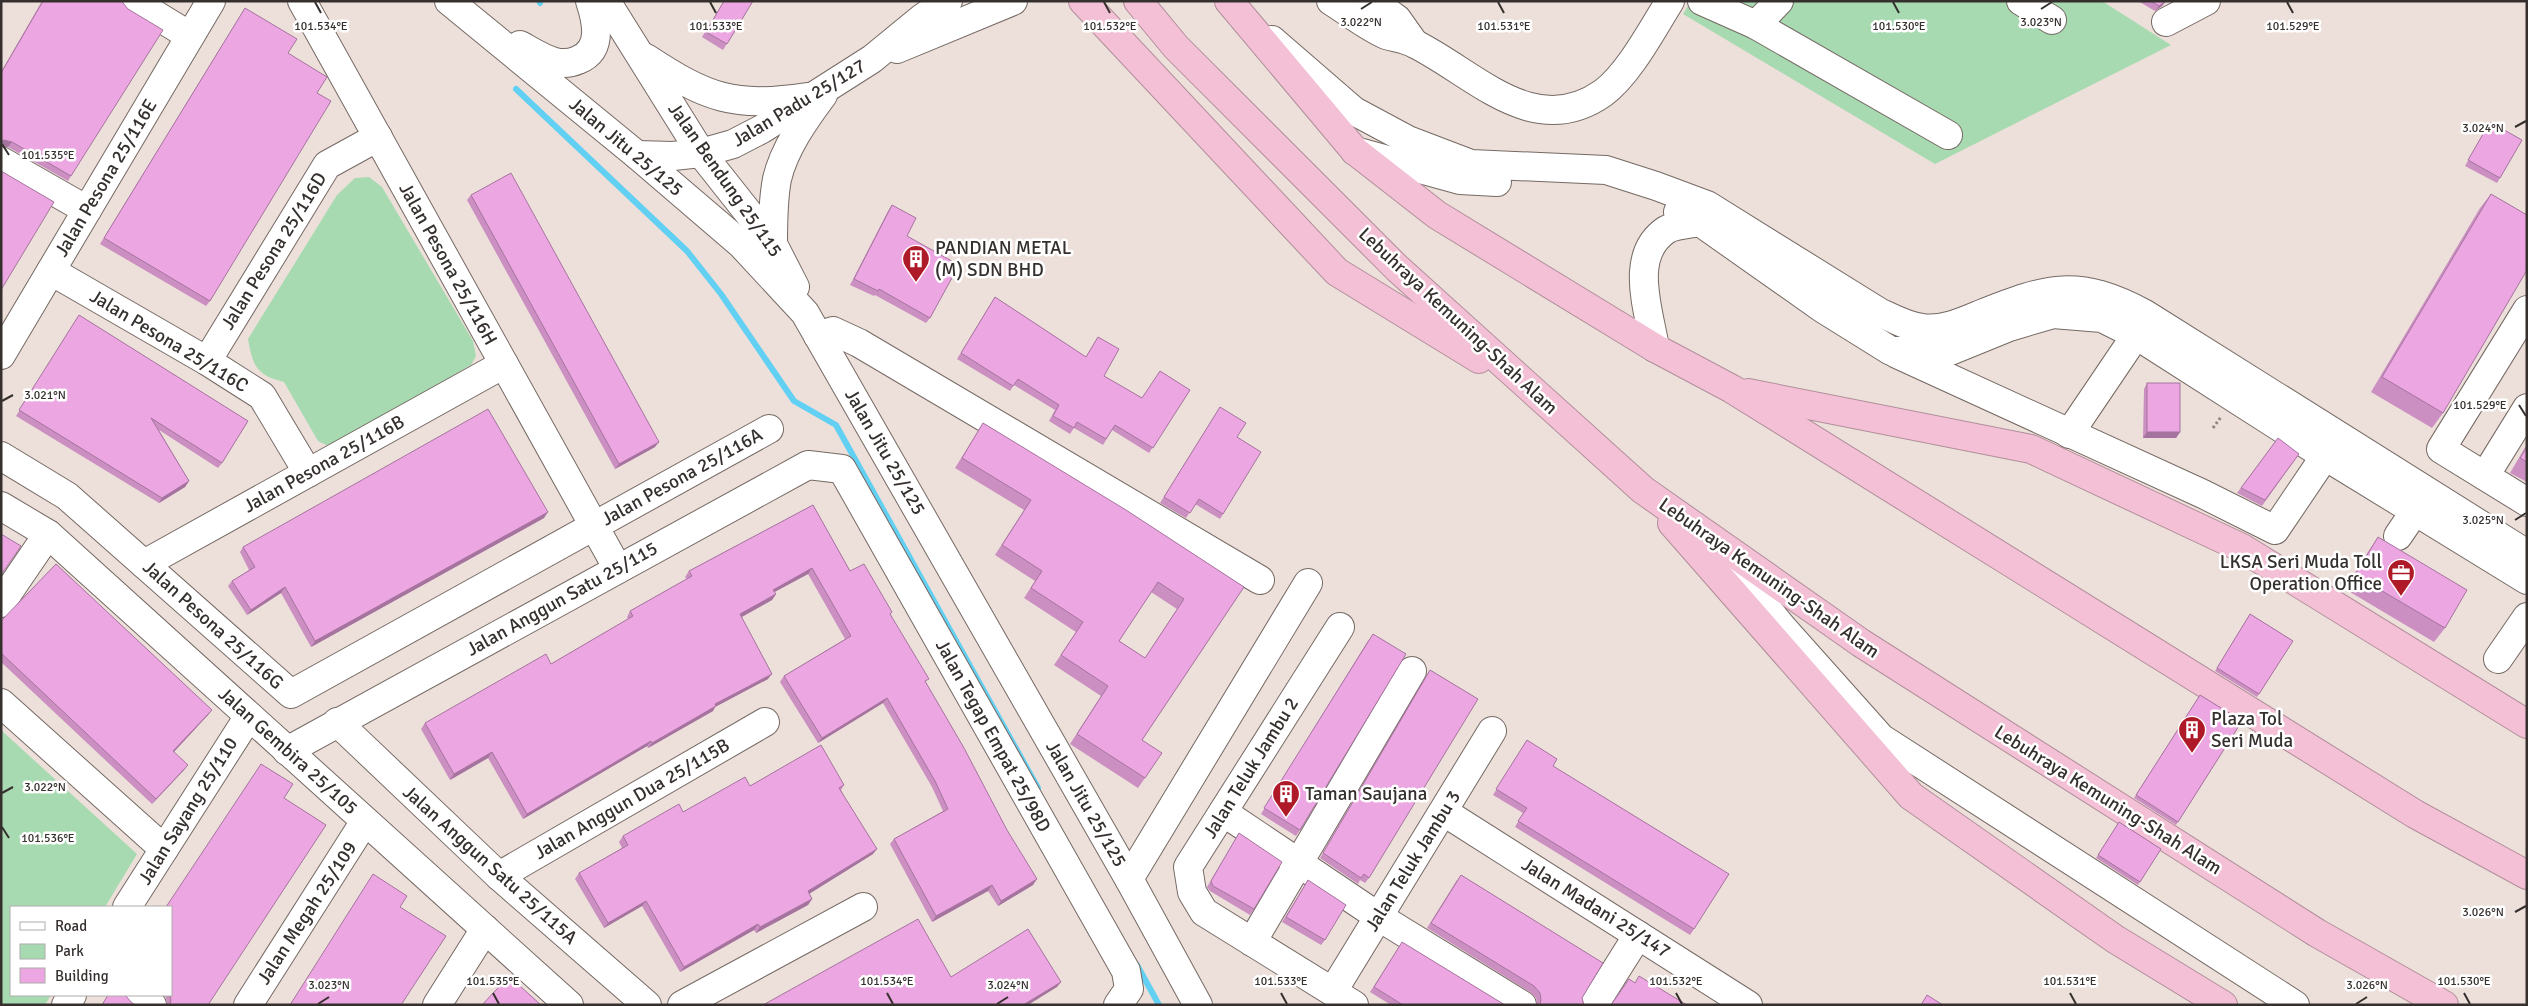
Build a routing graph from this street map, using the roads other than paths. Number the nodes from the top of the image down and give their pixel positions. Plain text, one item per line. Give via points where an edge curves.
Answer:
1 (132, 1) edge
2 (211, 1) edge
3 (302, 1) edge
4 (590, 1) edge
5 (606, 1) edge
6 (948, 1) edge
7 (1014, 1) edge
8 (1083, 1) edge
9 (1138, 1) edge
10 (1331, 1) edge
11 (1372, 1) edge
12 (1670, 1) edge
13 (1702, 1) edge
14 (1779, 1) edge
15 (2020, 1) edge
16 (2206, 1) edge
17 (1232, 5) edge
18 (456, 7) edge
19 (2052, 20) dead end
20 (2166, 22) dead end
21 (1756, 25) junction
22 (190, 36) junction
23 (1414, 43) junction
24 (639, 53) junction
25 (872, 59) junction
26 (821, 90) junction
27 (1948, 136) dead end
28 (378, 137) junction
29 (1355, 151) junction
30 (702, 153) junction
31 (637, 155) junction
32 (1, 161) edge
33 (87, 210) junction
34 (1700, 222) junction
35 (773, 244) junction
36 (51, 270) junction
37 (2527, 310) edge
38 (812, 324) junction
39 (2136, 335) junction
40 (1655, 348) junction
41 (1891, 351) junction
42 (1, 355) edge
43 (207, 360) junction
44 (504, 364) junction
45 (2231, 382) junction
46 (1732, 389) junction
47 (1536, 394) junction
48 (2527, 408) edge
49 (769, 429) dead end
50 (2069, 434) junction
51 (1, 456) edge
52 (2324, 456) junction
53 (842, 469) joint
54 (308, 473) junction
55 (2485, 476) junction
56 (1643, 490) junction
57 (2527, 502) edge
58 (1, 506) edge
59 (2415, 511) junction
60 (594, 526) junction
61 (48, 534) junction
62 (1705, 534) junction
63 (2398, 536) dead end
64 (2527, 554) edge
65 (144, 564) junction
66 (618, 569) junction
67 (1260, 580) dead end
68 (2527, 580) edge
69 (1308, 584) dead end
70 (1, 603) edge
71 (2527, 617) edge
72 (1340, 627) dead end
73 (2498, 659) dead end
74 (1412, 671) dead end
75 (1, 703) edge
76 (248, 716) junction
77 (336, 722) junction
78 (765, 722) dead end
79 (2527, 724) edge
80 (1492, 731) dead end
81 (287, 751) junction
82 (1223, 812) junction
83 (1444, 812) junction
84 (1167, 819) junction
85 (365, 821) junction
86 (1206, 839) junction
87 (164, 849) junction
88 (1300, 861) junction
89 (2527, 875) edge
90 (499, 876) junction
91 (1129, 878) junction
92 (128, 906) edge
93 (863, 907) dead end
94 (1379, 916) junction
95 (485, 929) junction
96 (1638, 935) junction
97 (1252, 942) junction
98 (138, 996) edge
99 (1343, 998) edge
100 (1118, 1004) edge
101 (152, 1005) edge
102 (248, 1005) edge
103 (437, 1005) edge
104 (569, 1005) edge
105 (647, 1005) edge
106 (682, 1005) edge
107 (1198, 1005) edge
108 (1522, 1005) edge
109 (1594, 1005) edge
110 (1748, 1005) edge
111 (2223, 1005) edge
112 (2295, 1005) edge
113 (2444, 1005) edge

1 - 22 street
2 - 22 street, Jalan Pesona 25/116E
3 - 28 street, Jalan Pesona 25/116H
4 - 18 street via 596,22 593,49 584,58 571,63 544,58
5 - 24 street, Jalan Bendung 25/115
6 - 25 street, Jalan Padu 25/127
7 - 25 street, Jalan Padu 25/127
8 - 47 highway via 1337,272
9 - 47 highway, Lebuhraya Kemuning-Shah Alam via 1176,47 1397,268
10 - 23 street via 1385,34
11 - 23 street via 1397,19
12 - 23 street via 1630,64 1603,93 1568,109 1536,108 1500,97
13 - 21 street
14 - 21 street
15 - 19 street
16 - 20 street
17 - 29 highway
17 - 45 street via 1354,111 1408,140 1471,164 1606,170 1664,189 1706,205 1879,312 1922,328 1958,324 2045,291 2089,291 2116,298 2145,314
18 - 31 street, Jalan Jitu 25/125
21 - 27 street
22 - 33 street, Jalan Pesona 25/116E
24 - 26 street via 703,92 727,100 779,102
24 - 30 street, Jalan Bendung 25/115
25 - 26 street, Jalan Padu 25/127
26 - 30 street, Jalan Padu 25/127 via 762,129 733,144
26 - 35 street via 778,178 773,210
28 - 43 street, Jalan Pesona 25/116D via 327,165
28 - 44 street, Jalan Pesona 25/116H
29 - 34 street via 1460,180 1595,186 1653,201
29 - 40 highway via 1437,215
30 - 31 street, Jalan Padu 25/127
30 - 35 street, Jalan Bendung 25/115
31 - 38 street, Jalan Jitu 25/125 via 741,244
32 - 33 street
33 - 36 street, Jalan Pesona 25/116E
34 - 40 street via 1668,229 1650,245 1642,270
34 - 41 street via 1822,308
35 - 38 street, Jalan Bendung 25/115
36 - 42 street, Jalan Pesona 25/116E
36 - 43 street, Jalan Pesona 25/116C
37 - 55 street via 2441,449
38 - 67 street via 859,343
38 - 91 street, Jalan Jitu 25/125
39 - 41 street via 2102,318 2053,314 1950,351
39 - 45 street
39 - 50 street
40 - 46 highway
41 - 50 street
43 - 54 street, Jalan Pesona 25/116C via 262,396
44 - 54 street, Jalan Pesona 25/116B
44 - 60 street, Jalan Pesona 25/116H
45 - 52 street
45 - 64 street
46 - 79 highway via 2032,449 2242,548
46 - 89 highway via 2415,814
47 - 56 highway, Lebuhraya Kemuning-Shah Alam
48 - 55 street
49 - 60 street, Jalan Pesona 25/116A
50 - 52 street via 2275,530
51 - 65 street, Jalan Pesona 25/116G via 67,496
52 - 59 street
53 - 66 street, Jalan Anggun Satu 25/115 via 808,465
53 - 100 street, Jalan Tegap Empat 25/98D via 1126,971 1129,989
54 - 65 street, Jalan Pesona 25/116B
55 - 57 street
56 - 62 highway, Lebuhraya Kemuning-Shah Alam
56 - 111 highway via 1911,796 2115,939
58 - 61 street, Jalan Gembira 25/105
59 - 63 street
59 - 68 street
60 - 65 street, Jalan Pesona 25/116G via 291,694
60 - 66 street, Jalan Pesona 25/116H
61 - 70 street
61 - 76 street, Jalan Gembira 25/105
62 - 112 street via 1881,738
62 - 113 highway, Lebuhraya Kemuning-Shah Alam via 1861,643 2317,933
66 - 77 street, Jalan Anggun Satu 25/115
69 - 84 street
71 - 73 street
72 - 82 street, Jalan Teluk Jambu 2
74 - 88 street
75 - 87 street
76 - 81 street, Jalan Gembira 25/105
76 - 87 street, Jalan Sayang 25/110
77 - 81 street, Jalan Anggun Satu 25/115
77 - 90 street, Jalan Anggun Satu 25/115A
78 - 90 street, Jalan Anggun Dua 25/115B
80 - 83 street, Jalan Teluk Jambu 3
81 - 85 street, Jalan Gembira 25/105
82 - 86 street, Jalan Teluk Jambu 2
82 - 88 street
83 - 94 street, Jalan Teluk Jambu 3
83 - 96 street, Jalan Madani 25/147
84 - 86 street
84 - 91 street
85 - 95 street, Jalan Gembira 25/105
85 - 102 street, Jalan Megah 25/109
86 - 97 street, Jalan Teluk Jambu 2 via 1188,867 1192,892 1204,912
87 - 92 street, Jalan Sayang 25/110
88 - 94 street
88 - 97 street
90 - 105 street, Jalan Anggun Satu 25/115A
91 - 107 street, Jalan Jitu 25/125
93 - 106 street
94 - 99 street, Jalan Teluk Jambu 3
94 - 108 street
95 - 103 street
95 - 104 street, Jalan Gembira 25/105
96 - 109 street
96 - 110 street, Jalan Madani 25/147
97 - 99 street
98 - 101 street

